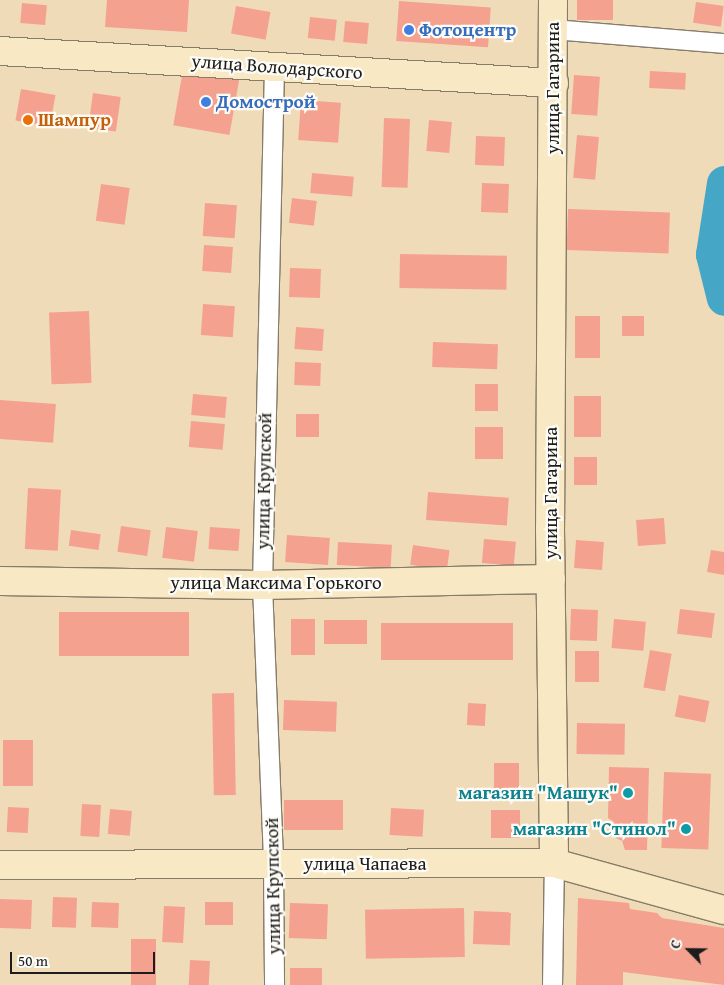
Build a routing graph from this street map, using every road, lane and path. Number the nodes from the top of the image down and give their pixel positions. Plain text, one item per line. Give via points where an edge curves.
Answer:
1 (553, 0) edge
2 (553, 29) junction
3 (724, 43) edge
4 (0, 51) edge
5 (274, 67) junction
6 (554, 83) junction
7 (551, 579) junction
8 (0, 581) edge
9 (262, 585) junction
10 (554, 863) junction
11 (273, 864) junction
12 (0, 865) edge
13 (724, 910) edge
14 (274, 985) edge
15 (552, 985) edge

1 - 2 main road, улица Гагарина
2 - 3 street
2 - 6 main road, улица Гагарина
4 - 5 main road, улица Володарского
5 - 6 main road, улица Володарского
5 - 9 street, улица Крупской
6 - 7 main road, улица Гагарина
7 - 9 main road, улица Максима Горького
7 - 10 main road, улица Гагарина
8 - 9 main road, улица Максима Горького
9 - 11 street, улица Крупской
10 - 11 main road, улица Чапаева
10 - 13 main road, улица Чапаева
10 - 15 street, улица Гагарина
11 - 12 main road, улица Чапаева
11 - 14 street, улица Крупской

